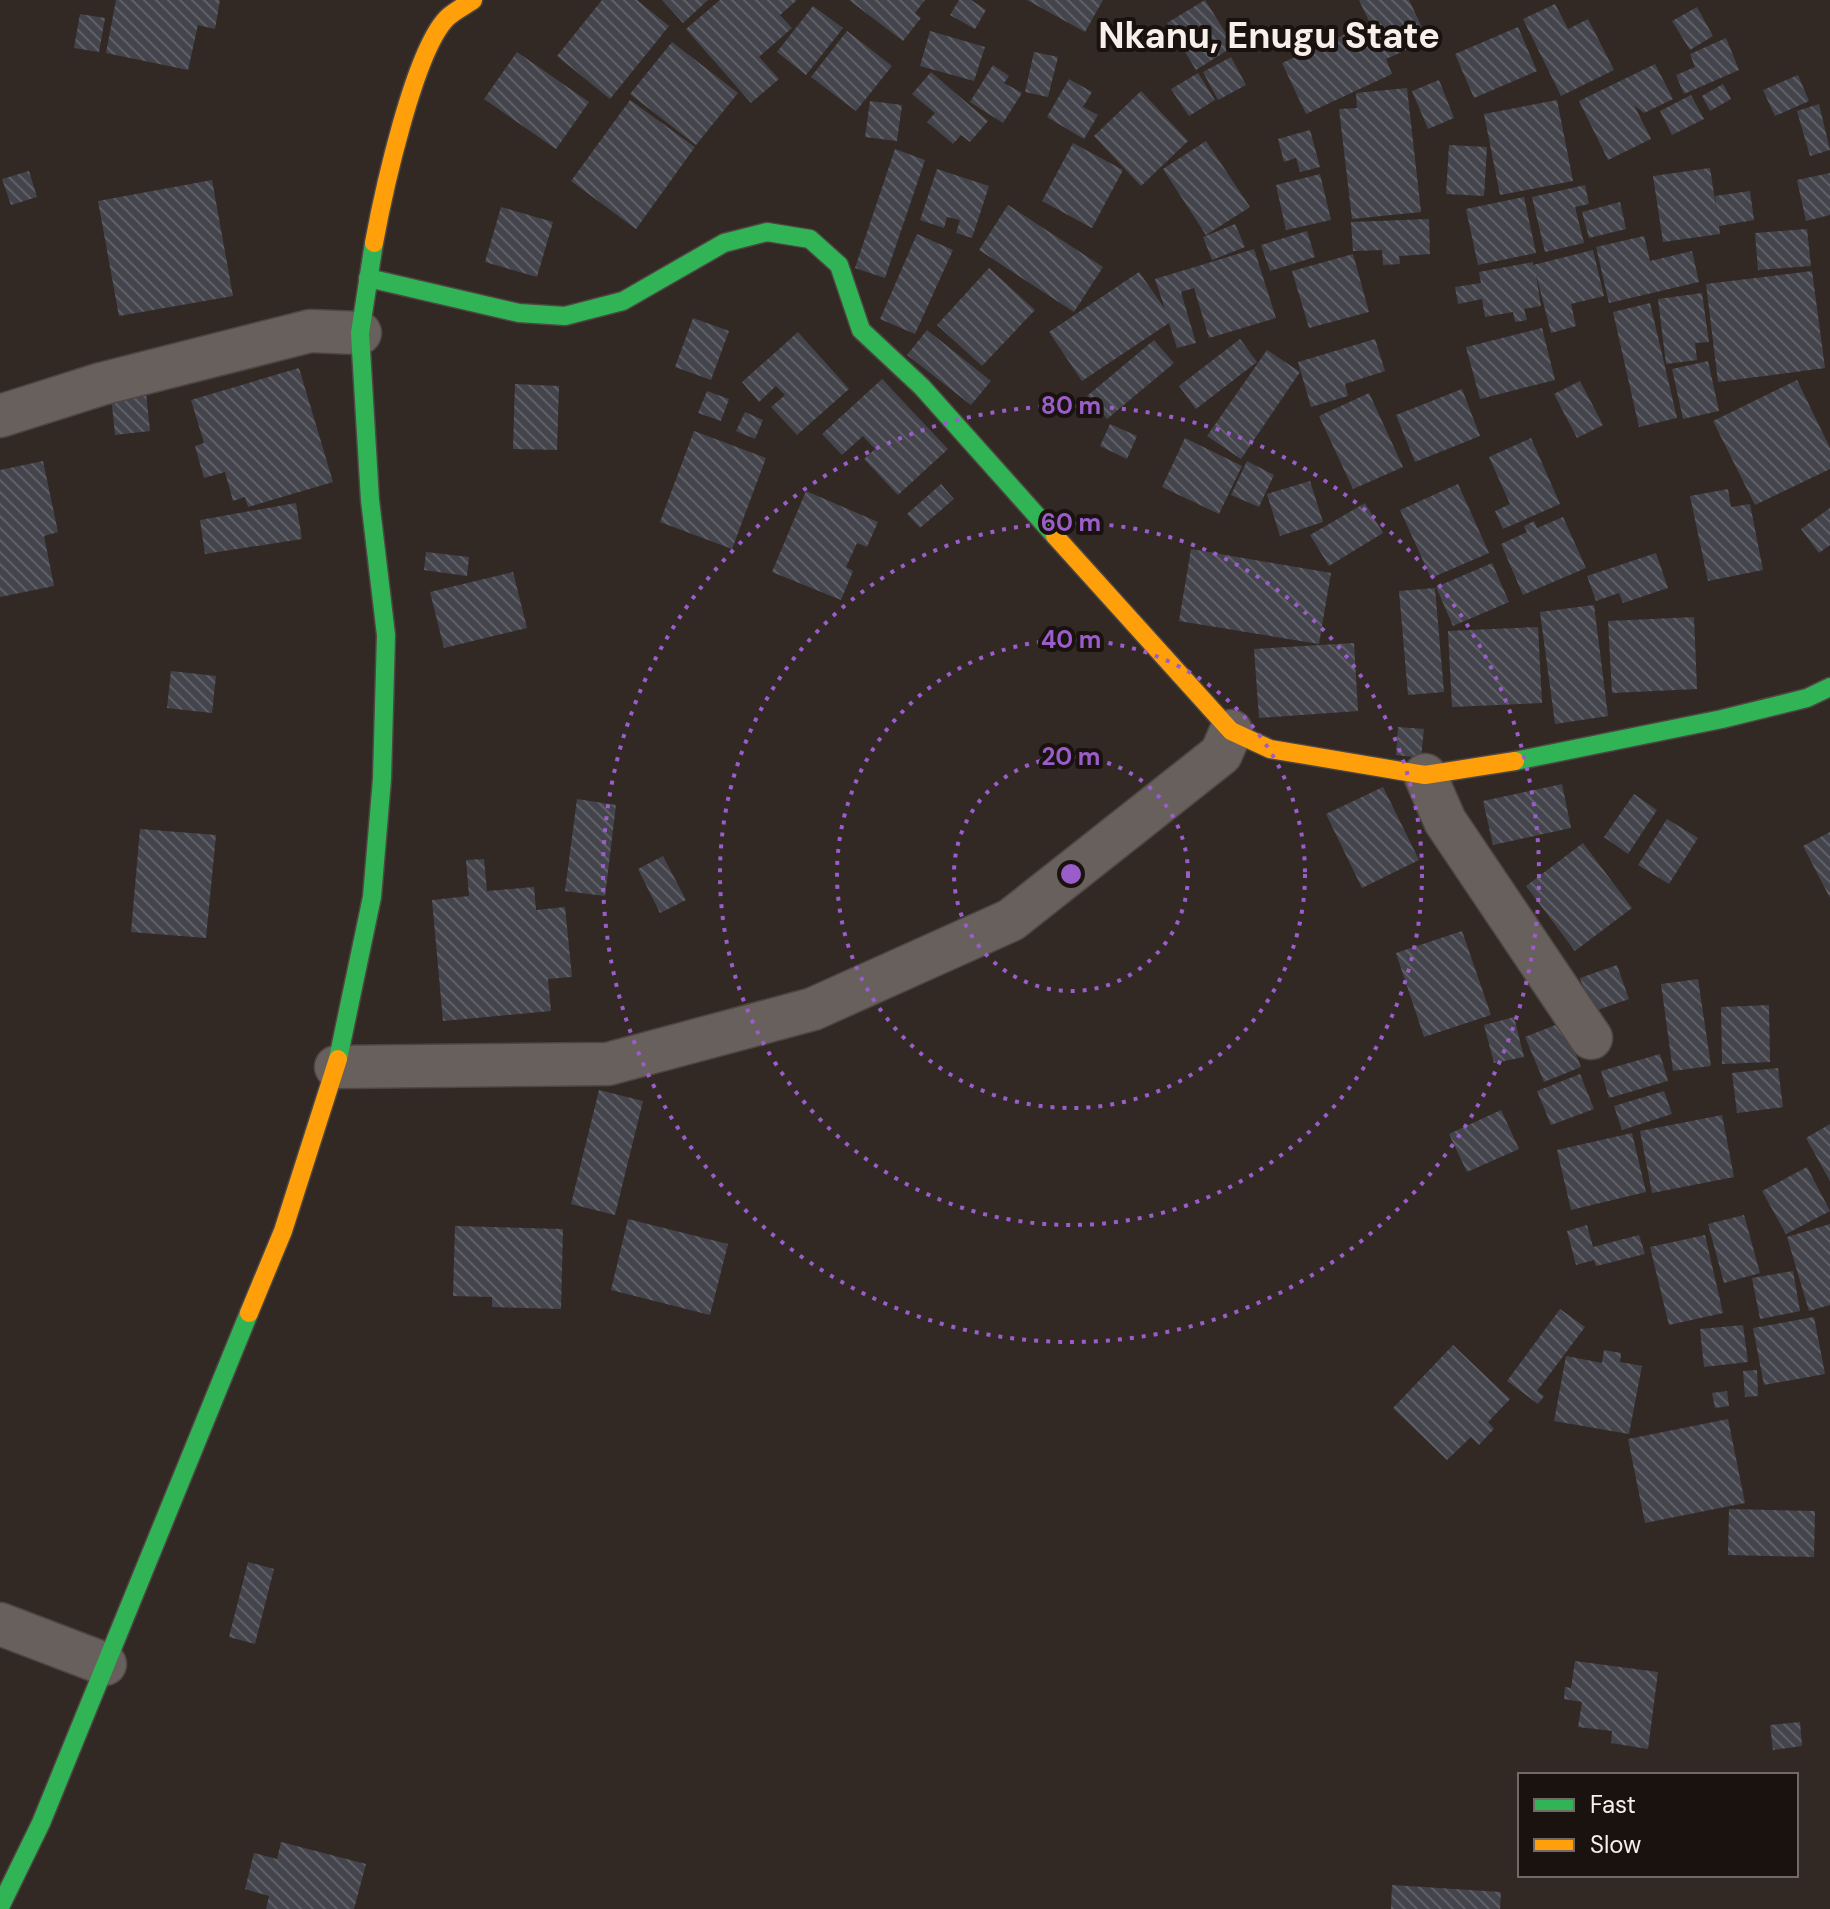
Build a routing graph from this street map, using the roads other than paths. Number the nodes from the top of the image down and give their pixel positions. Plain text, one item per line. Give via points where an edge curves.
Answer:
1 (473, 0) edge
2 (368, 278) junction
3 (360, 333) junction
4 (0, 416) edge
5 (1830, 687) edge
6 (1231, 731) junction
7 (1425, 775) junction
8 (1591, 1038) dead end
9 (336, 1067) junction
10 (0, 1624) edge
11 (105, 1664) junction
12 (0, 1907) edge

1 - 2 street via 446,19 406,108
2 - 3 street
2 - 6 street via 519,313 565,316 623,301 724,243 767,232 810,239 839,265 861,330 922,387
3 - 4 street via 310,331 101,384
3 - 9 street via 370,500 386,635 382,765 372,897
5 - 7 street via 1807,698 1568,753
6 - 7 street via 1270,749
6 - 9 street via 1221,754 1011,920 813,1009 608,1064
7 - 8 street via 1445,821
9 - 11 street via 283,1231
10 - 11 street
11 - 12 street via 41,1823

